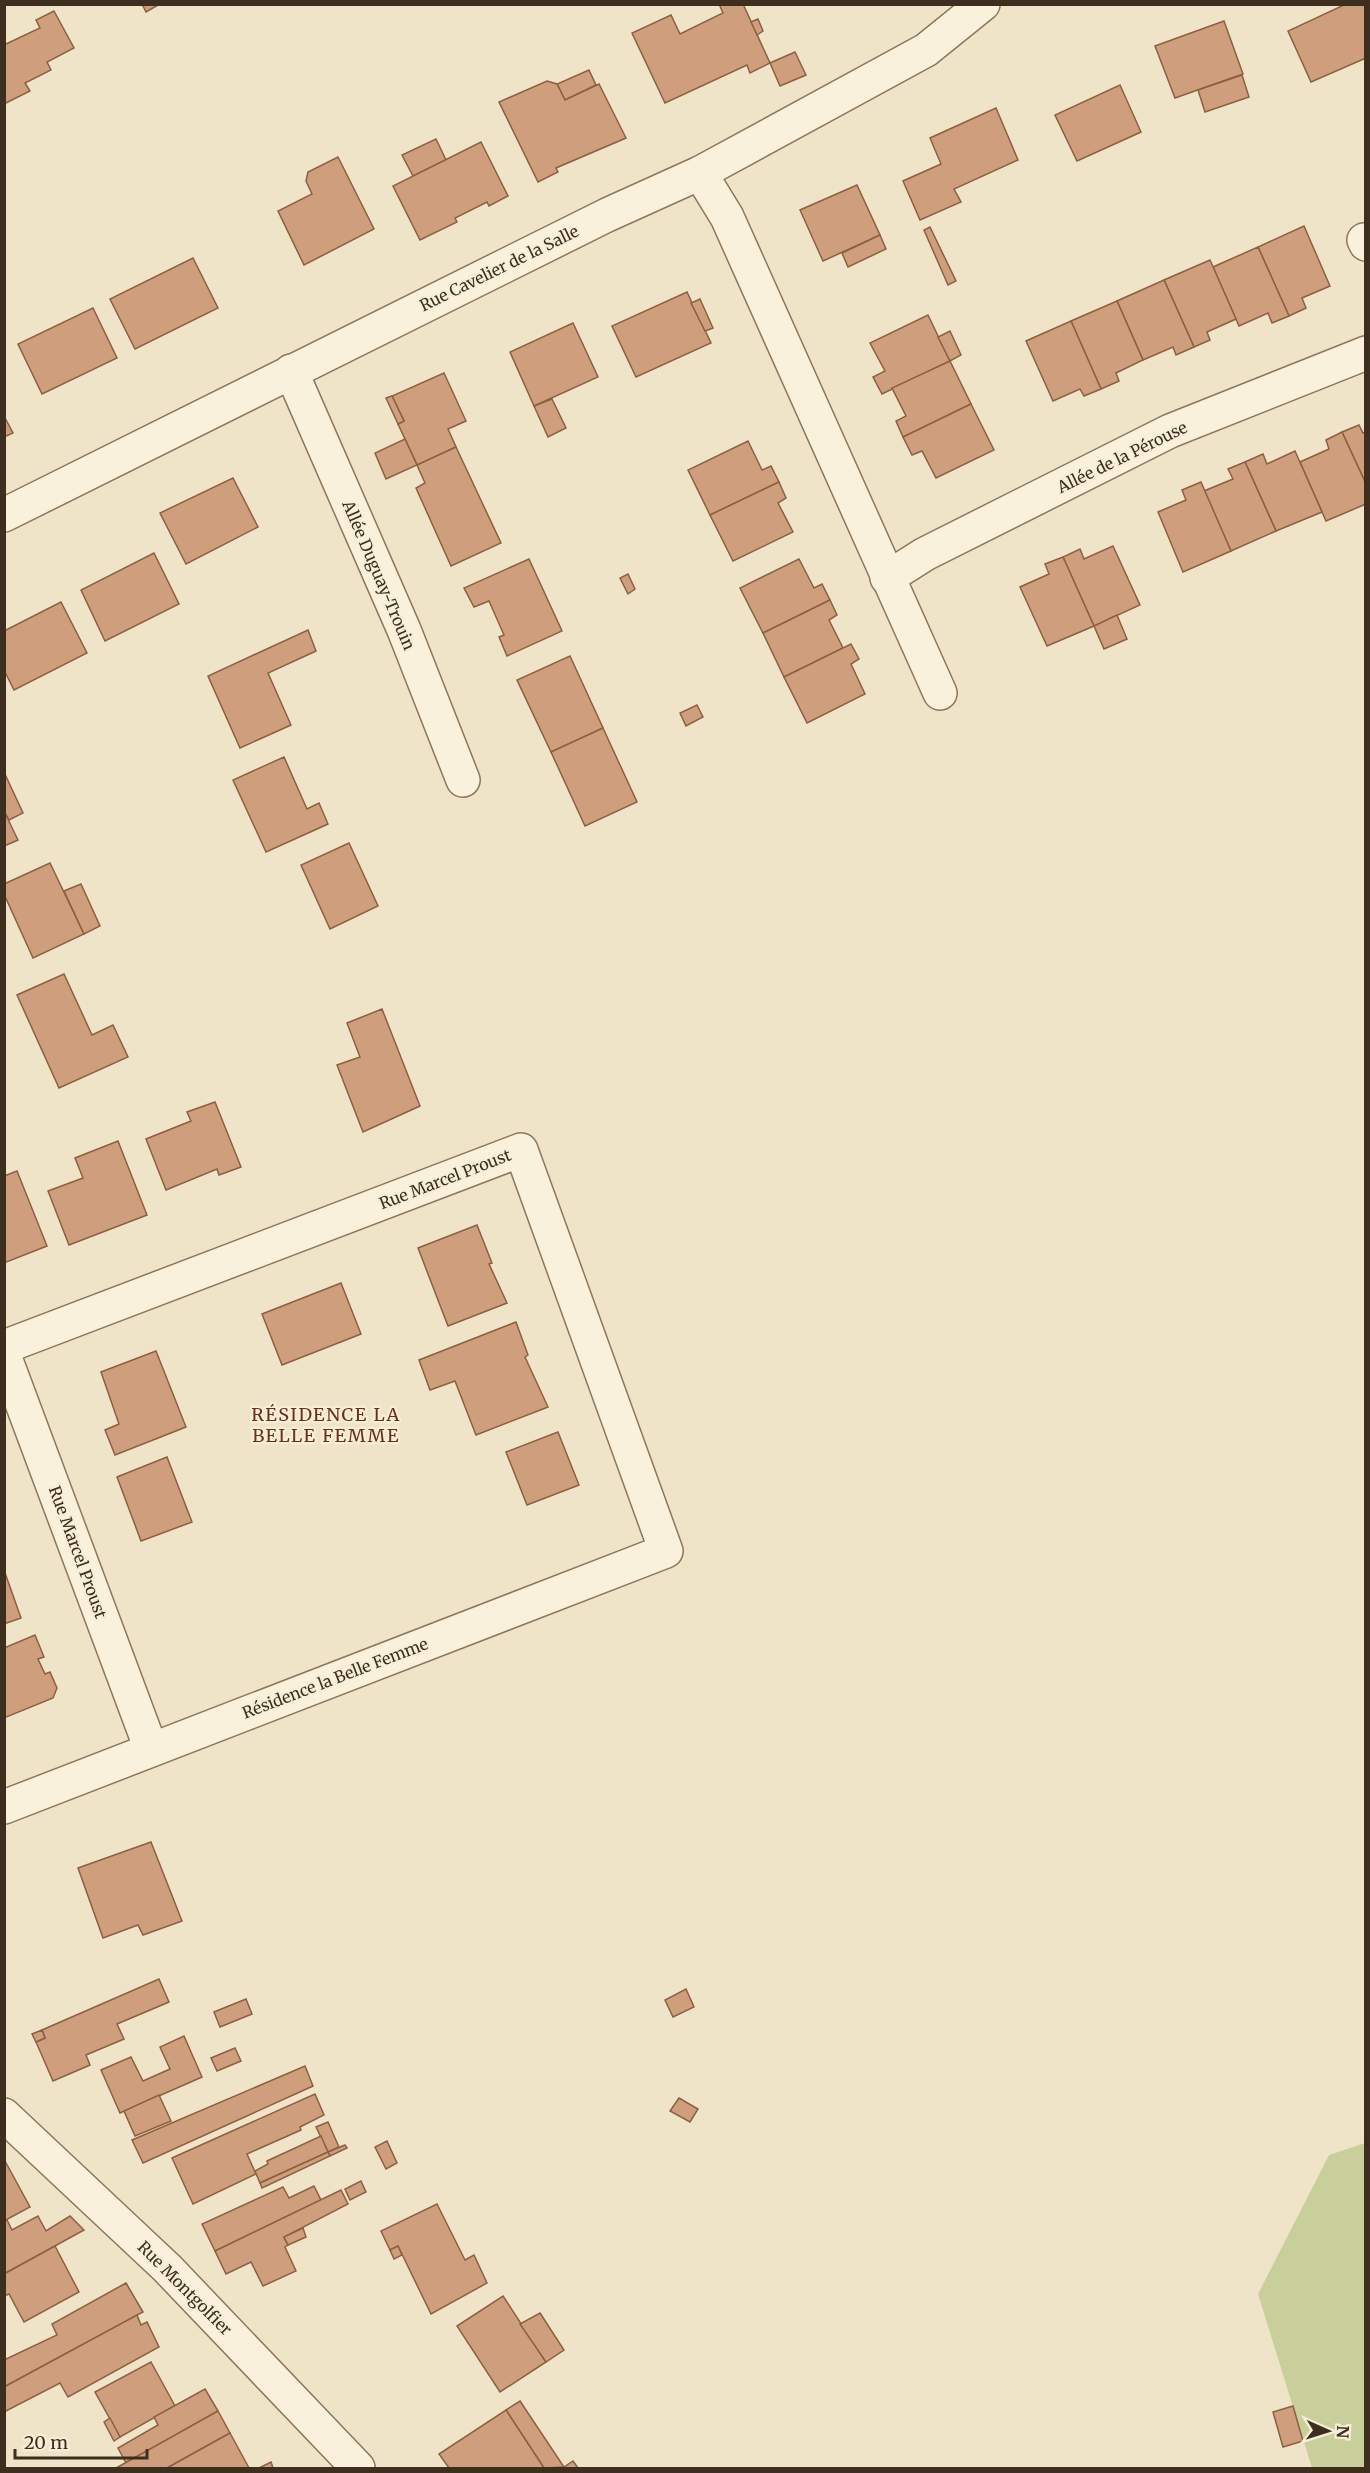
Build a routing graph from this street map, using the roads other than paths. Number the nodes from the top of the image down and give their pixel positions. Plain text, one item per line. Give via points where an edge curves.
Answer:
1 (983, 4) edge
2 (700, 173) junction
3 (1365, 353) edge
4 (291, 371) junction
5 (4, 514) edge
6 (887, 578) junction
7 (940, 693) dead end
8 (463, 780) dead end
9 (4, 1347) edge
10 (4, 1355) edge
11 (666, 1551) joint
12 (151, 1749) junction
13 (4, 1807) edge
14 (4, 2115) edge
15 (358, 2469) edge

1 - 2 street, Rue Cavelier de la Salle via 926,50
2 - 4 street, Rue Cavelier de la Salle
2 - 6 street via 727,217
3 - 6 street, Allée de la Pérouse via 1170,431
4 - 5 street, Rue Cavelier de la Salle
4 - 8 street, Allée Duguay-Trouin via 404,630
6 - 7 street
9 - 11 street, Rue Marcel Proust via 521,1150
10 - 12 street, Rue Marcel Proust
11 - 12 street, Résidence la Belle Femme
12 - 13 street, Résidence la Belle Femme
14 - 15 street, Rue Montgolfier via 167,2268

